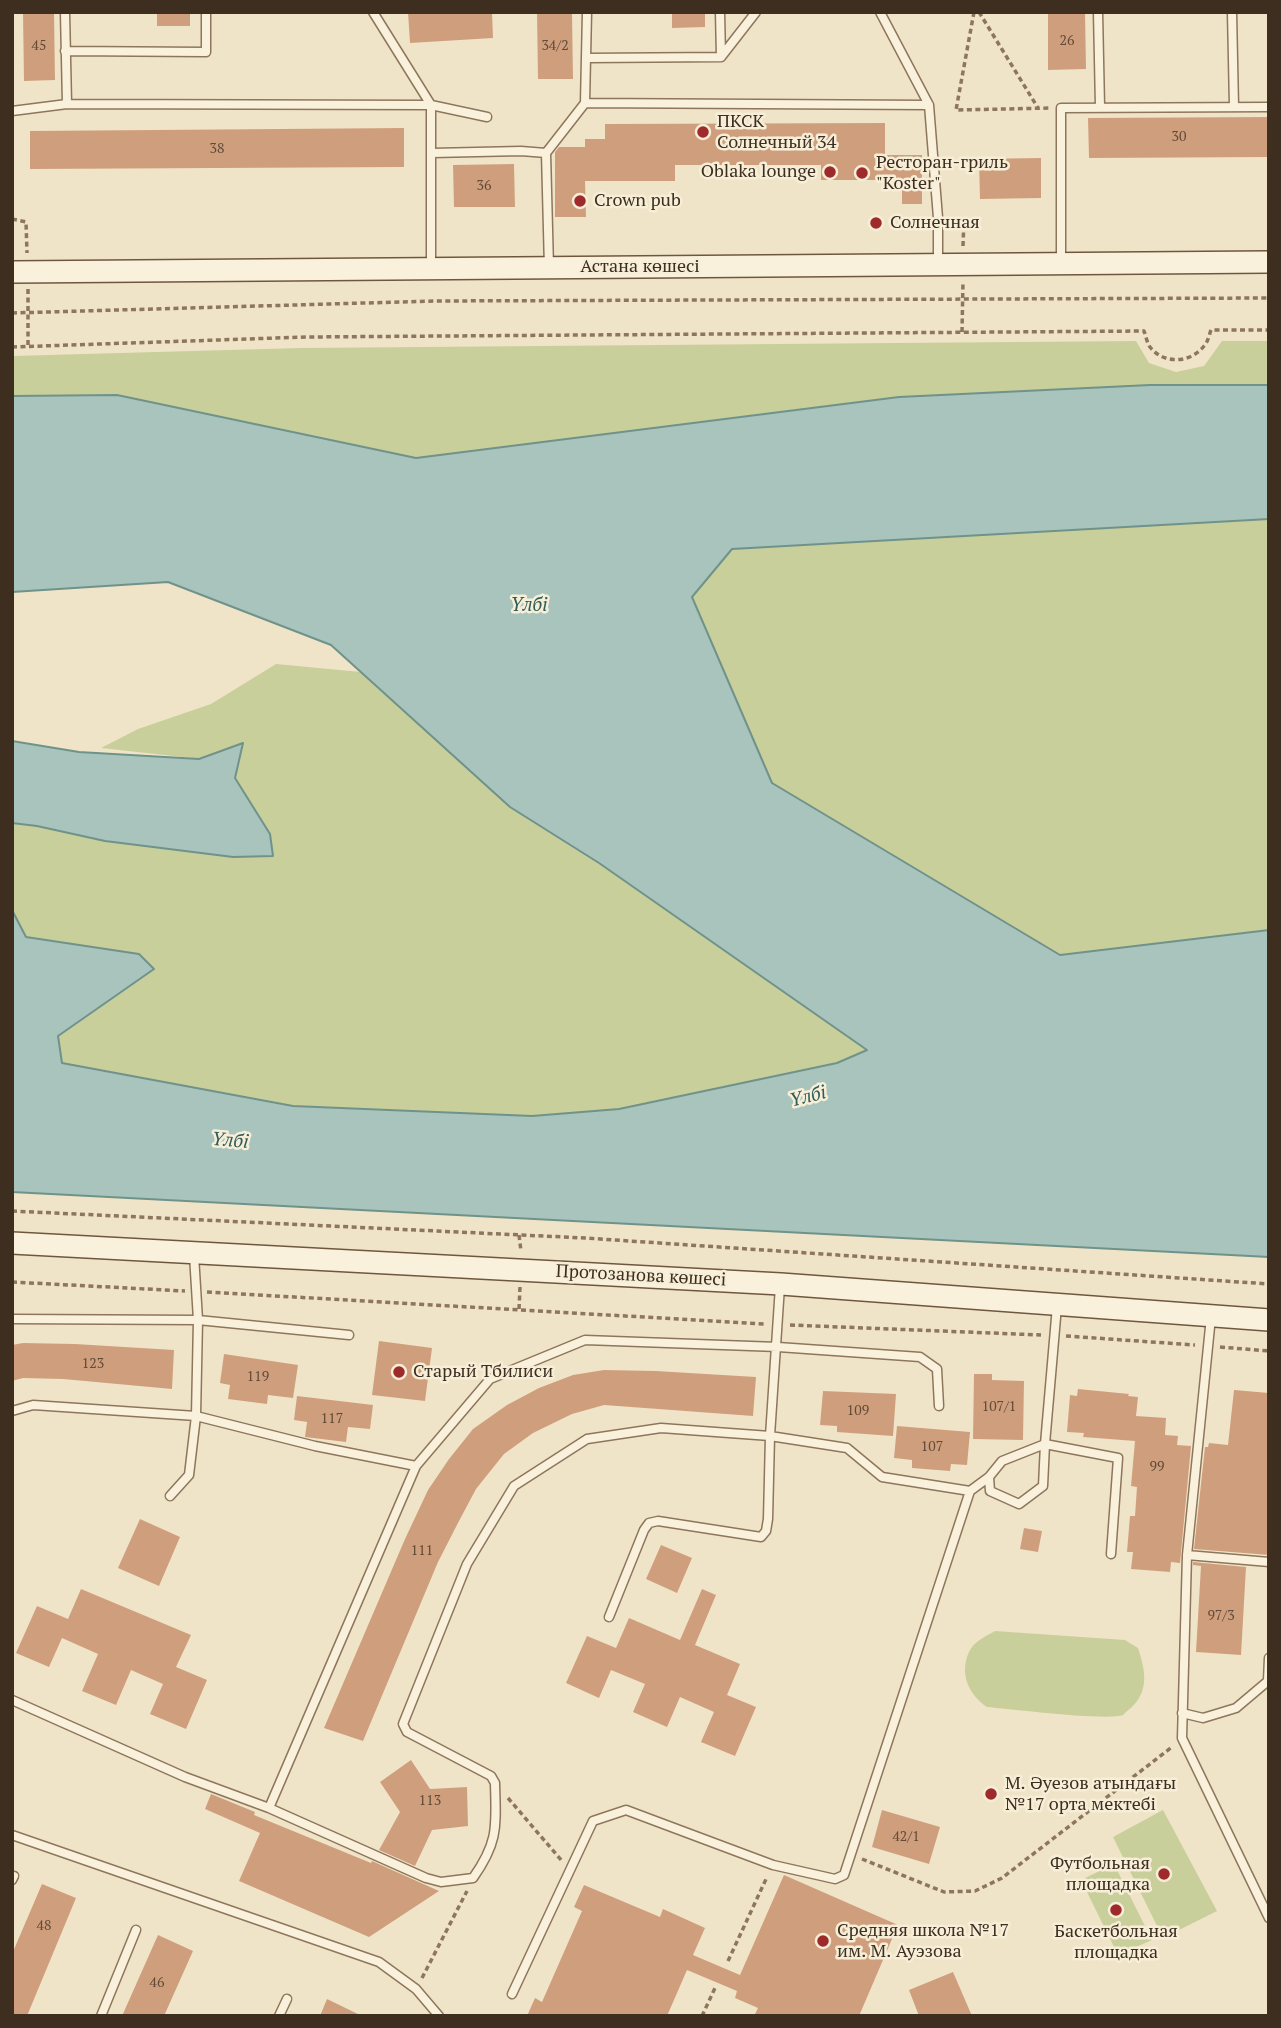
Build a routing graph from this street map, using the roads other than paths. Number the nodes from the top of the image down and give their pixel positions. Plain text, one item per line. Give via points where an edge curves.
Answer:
1 (65, 12) edge
2 (205, 12) edge
3 (373, 12) edge
4 (587, 12) edge
5 (720, 12) edge
6 (756, 12) edge
7 (880, 12) edge
8 (1098, 12) edge
9 (1232, 12) edge
10 (65, 51) junction
11 (721, 57) junction
12 (587, 58) junction
13 (585, 103) junction
14 (67, 104) junction
15 (929, 105) junction
16 (431, 106) junction
17 (1100, 107) junction
18 (1234, 107) junction
19 (1269, 107) edge
20 (12, 111) edge
21 (488, 117) dead end
22 (432, 153) junction
23 (546, 153) junction
24 (1269, 262) edge
25 (1061, 264) junction
26 (938, 265) junction
27 (549, 268) junction
28 (431, 269) junction
29 (12, 272) edge
30 (12, 1244) edge
31 (194, 1252) junction
32 (780, 1284) junction
33 (1057, 1305) junction
34 (1211, 1317) junction
35 (12, 1319) edge
36 (198, 1320) junction
37 (1269, 1320) edge
38 (349, 1335) dead end
39 (778, 1347) junction
40 (939, 1406) dead end
41 (12, 1411) edge
42 (196, 1416) junction
43 (770, 1436) junction
44 (1045, 1444) junction
45 (416, 1466) junction
46 (989, 1477) junction
47 (971, 1491) junction
48 (170, 1496) dead end
49 (1111, 1554) dead end
50 (1187, 1555) junction
51 (1269, 1562) edge
52 (608, 1617) dead end
53 (1269, 1658) edge
54 (12, 1700) edge
55 (1182, 1713) junction
56 (269, 1808) junction
57 (12, 1835) edge
58 (1269, 1918) edge
59 (136, 1930) dead end
60 (512, 1994) dead end
61 (287, 1998) dead end
62 (101, 2016) edge
63 (279, 2016) edge
64 (439, 2016) edge

1 - 10 lane
2 - 10 lane via 206,52
3 - 16 lane
4 - 12 lane
5 - 11 lane
6 - 11 lane
7 - 15 lane
8 - 17 lane
9 - 18 lane
10 - 14 lane
11 - 12 lane
12 - 13 lane
13 - 15 lane
13 - 23 lane
14 - 16 lane
14 - 20 lane
15 - 26 lane
16 - 21 lane
16 - 22 lane
17 - 18 lane
17 - 25 lane via 1061,108
18 - 19 lane
22 - 23 lane
22 - 28 lane
23 - 27 lane
24 - 25 street, Астана көшесі
25 - 26 street, Астана көшесі
26 - 27 street, Астана көшесі
27 - 28 street, Астана көшесі
28 - 29 street, Астана көшесі
30 - 31 street, Протозанова көшесі
31 - 32 street, Протозанова көшесі
31 - 36 lane
32 - 33 street, Протозанова көшесі
32 - 39 lane
33 - 34 street, Протозанова көшесі
33 - 44 lane
34 - 37 street, Протозанова көшесі
34 - 50 lane
35 - 36 lane
36 - 38 lane
36 - 42 lane
39 - 40 lane via 920,1357 937,1369
39 - 43 lane
39 - 45 lane via 585,1340 490,1379
41 - 42 lane via 33,1405
42 - 45 lane
42 - 48 lane via 189,1475
43 - 47 lane via 847,1448 882,1477
43 - 52 lane via 768,1520 761,1537 649,1523
43 - 56 lane via 661,1428 587,1439 514,1486 467,1564 403,1724 407,1732 491,1776 495,1783 496,1833 474,1878 441,1882 426,1878
44 - 46 lane via 1002,1461
44 - 46 lane via 1043,1486 1019,1504 990,1491
44 - 49 lane via 1118,1458
45 - 56 lane
46 - 47 lane
47 - 60 lane via 844,1875 835,1879 773,1865 626,1810 593,1821
50 - 51 lane
50 - 55 lane
53 - 55 lane via 1268,1681 1236,1708 1203,1718
54 - 56 lane via 185,1777
55 - 58 lane via 1182,1738
57 - 64 lane via 379,1962 416,1989
59 - 62 lane
61 - 63 lane

